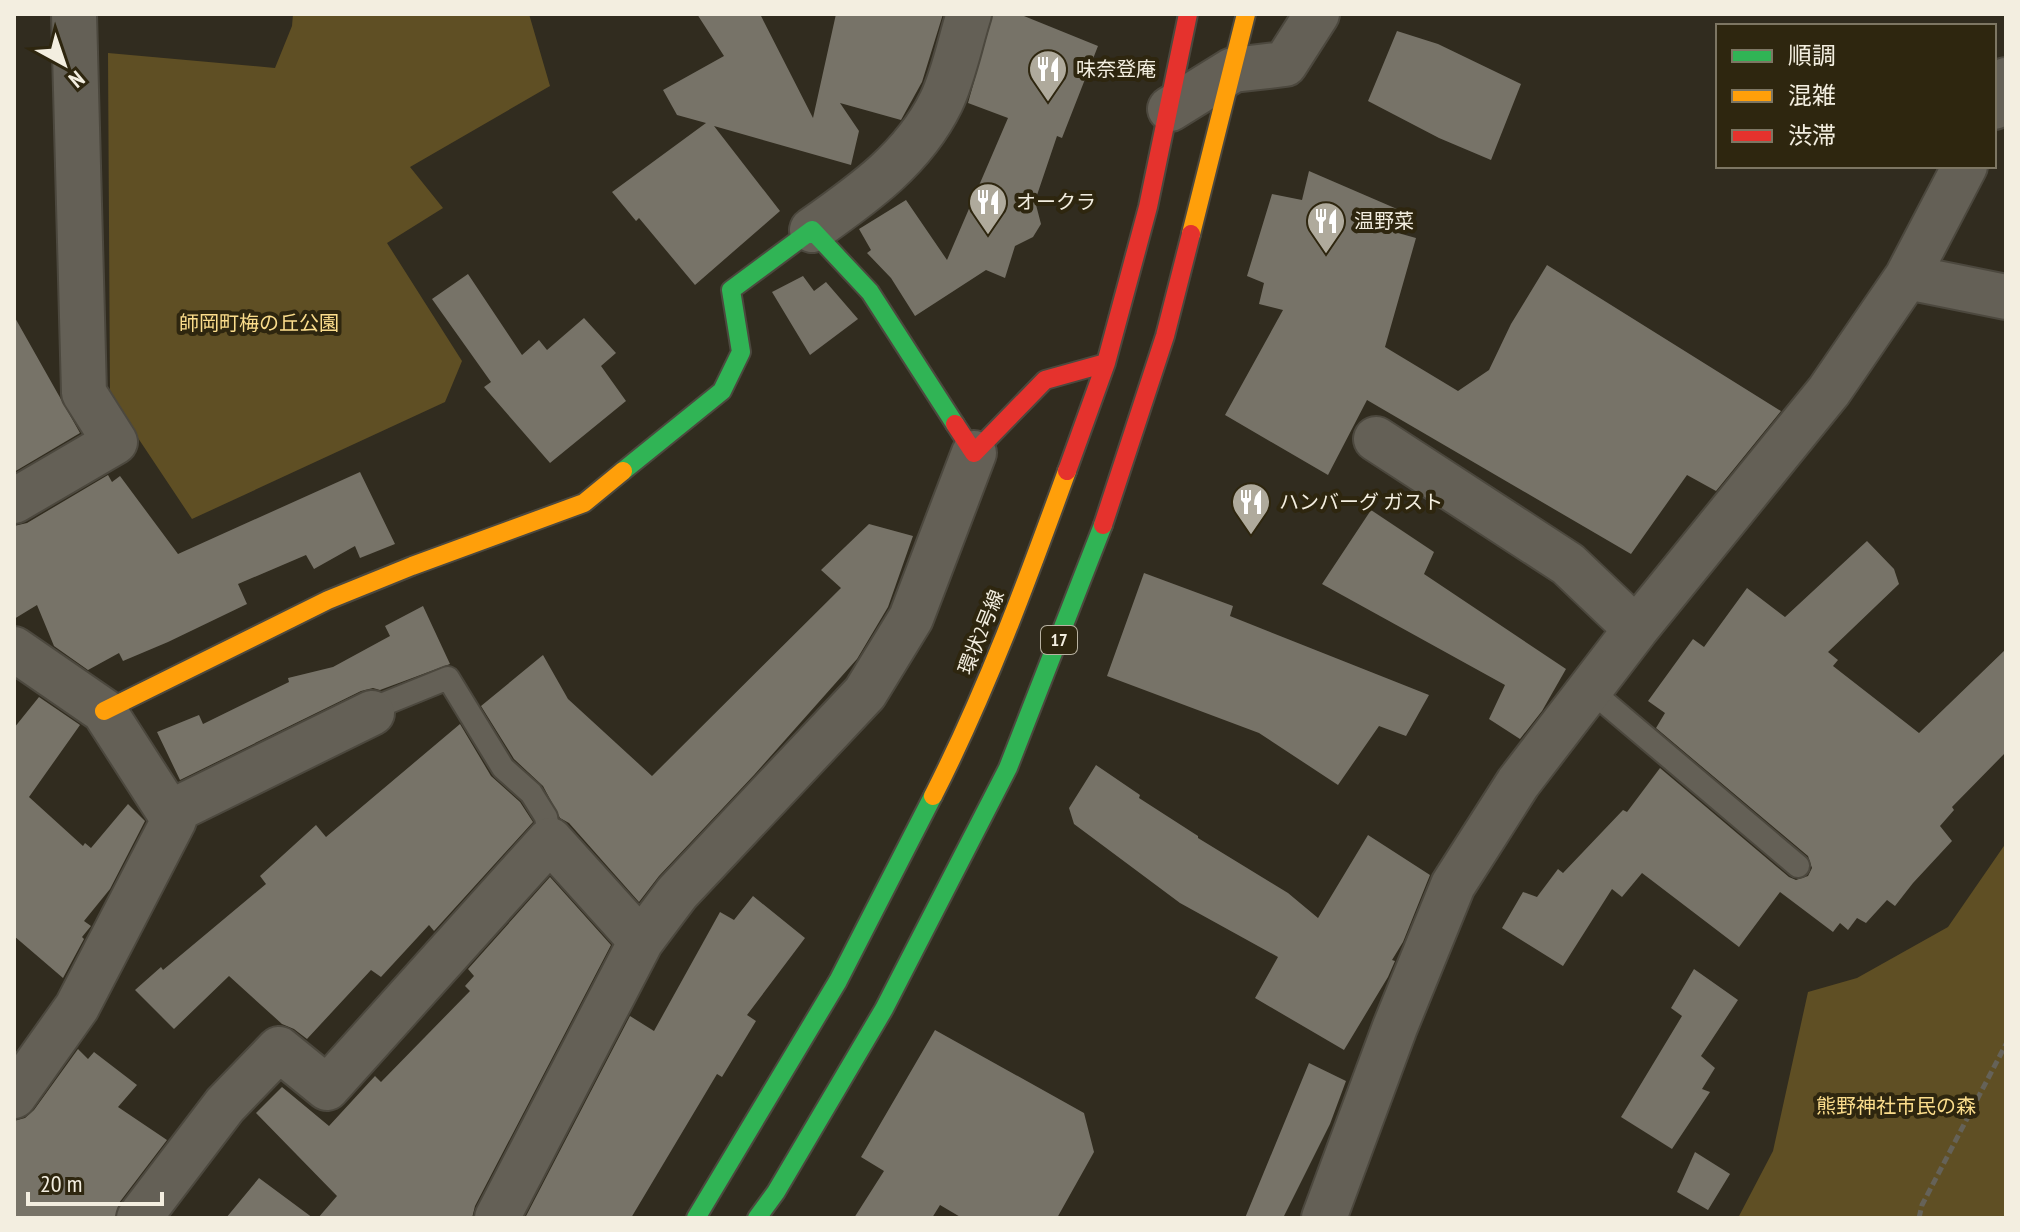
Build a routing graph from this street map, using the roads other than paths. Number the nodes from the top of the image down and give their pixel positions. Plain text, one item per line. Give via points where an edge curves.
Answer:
1 (74, 14) edge
2 (969, 14) edge
3 (1188, 14) edge
4 (1246, 14) edge
5 (1317, 14) edge
6 (1233, 70) junction
7 (2006, 80) edge
8 (1996, 102) edge
9 (1170, 109) junction
10 (1964, 168) edge
11 (812, 230) junction
12 (1907, 277) junction
13 (2006, 297) edge
14 (1106, 363) junction
15 (1376, 439) dead end
16 (974, 453) junction
17 (14, 501) edge
18 (1636, 629) junction
19 (18, 660) edge
20 (1589, 689) junction
21 (104, 711) junction
22 (372, 713) joint
23 (169, 813) junction
24 (550, 840) junction
25 (1798, 866) dead end
26 (641, 941) junction
27 (14, 1096) edge
28 (139, 1218) edge
29 (497, 1218) edge
30 (696, 1218) edge
31 (757, 1218) edge
32 (1324, 1218) edge

1 - 17 street via 84,393 115,442
2 - 11 street via 942,100 915,146
3 - 9 main road, 環状2号線
4 - 6 main road, 17
5 - 6 street via 1285,64
6 - 9 street
6 - 31 main road, 17 via 1165,336 1094,553 1008,768 884,1009
7 - 8 street
9 - 14 main road, 環状2号線
10 - 12 street
11 - 16 main road via 870,292
11 - 21 main road via 731,290 741,352 722,391 584,503 328,600
12 - 13 street
12 - 18 street via 1829,391
14 - 16 main road via 1045,380
14 - 30 main road, 環状2号線 via 961,741 838,981
15 - 18 street via 1568,564
16 - 26 street via 911,618 865,693 677,893
18 - 20 street
19 - 21 street
20 - 25 lane
20 - 32 street via 1518,783 1453,885
21 - 23 street
22 - 23 street
22 - 24 lane via 448,678 503,768 531,793 546,817
23 - 27 street via 174,820 77,1007
24 - 26 street
24 - 28 street via 327,1088 279,1049 225,1105
26 - 29 street

